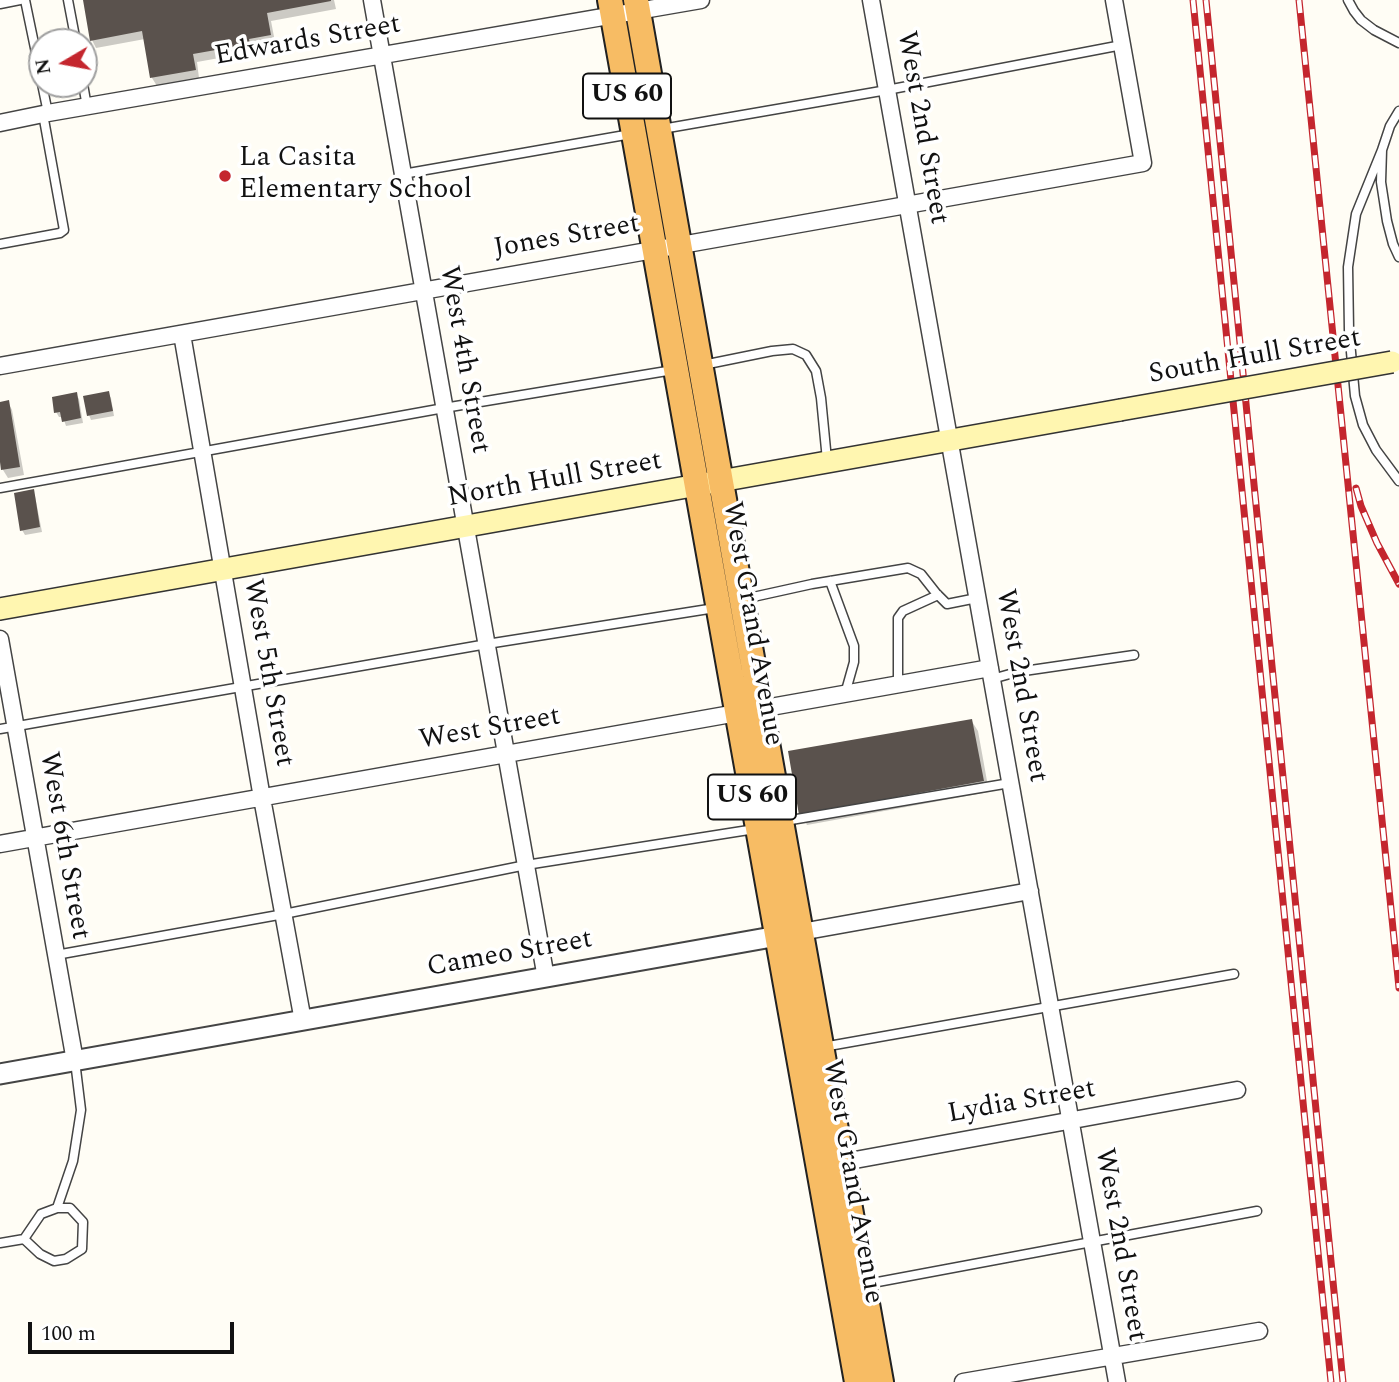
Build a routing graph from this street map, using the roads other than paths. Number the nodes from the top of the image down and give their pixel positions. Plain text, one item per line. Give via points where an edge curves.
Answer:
1 (23, 0) edge
2 (68, 0) edge
3 (372, 0) edge
4 (701, 0) edge
5 (871, 0) edge
6 (1114, 0) edge
7 (1349, 0) edge
8 (0, 4) edge
9 (637, 6) edge
10 (611, 8) edge
11 (29, 28) edge
12 (73, 28) edge
13 (1399, 43) edge
14 (1122, 45) junction
15 (382, 56) junction
16 (887, 90) junction
17 (44, 98) edge
18 (85, 98) edge
19 (87, 107) junction
20 (1399, 111) edge
21 (46, 114) junction
22 (0, 123) edge
23 (659, 129) junction
24 (634, 133) junction
25 (1382, 150) junction
26 (403, 174) junction
27 (908, 204) junction
28 (0, 244) edge
29 (679, 245) junction
30 (654, 250) junction
31 (1399, 257) edge
32 (424, 290) junction
33 (182, 334) junction
34 (1395, 362) edge
35 (0, 366) edge
36 (701, 366) junction
37 (676, 369) junction
38 (444, 408) junction
39 (1120, 410) joint
40 (949, 440) junction
41 (203, 452) junction
42 (827, 461) junction
43 (720, 481) junction
44 (1399, 481) edge
45 (696, 485) junction
46 (0, 488) edge
47 (466, 526) junction
48 (223, 569) junction
49 (830, 581) junction
50 (938, 595) junction
51 (977, 598) junction
52 (730, 603) junction
53 (0, 609) edge
54 (0, 639) edge
55 (486, 644) junction
56 (1134, 655) dead end
57 (991, 674) junction
58 (898, 685) junction
59 (243, 686) junction
60 (845, 694) junction
61 (749, 711) junction
62 (8, 728) edge
63 (506, 754) junction
64 (1010, 783) junction
65 (262, 798) junction
66 (769, 825) junction
67 (35, 838) junction
68 (0, 844) edge
69 (526, 865) junction
70 (1030, 891) junction
71 (284, 914) junction
72 (789, 934) junction
73 (56, 955) junction
74 (1234, 974) dead end
75 (546, 978) junction
76 (1050, 1007) junction
77 (303, 1021) junction
78 (822, 1047) junction
79 (75, 1061) junction
80 (0, 1074) edge
81 (1237, 1090) dead end
82 (1070, 1121) junction
83 (843, 1163) junction
84 (818, 1167) junction
85 (57, 1208) junction
86 (1257, 1211) dead end
87 (24, 1239) junction
88 (1091, 1241) junction
89 (0, 1243) edge
90 (864, 1284) junction
91 (1259, 1331) dead end
92 (1112, 1356) junction
93 (857, 1382) edge
94 (881, 1382) edge
95 (963, 1382) edge
96 (1117, 1382) edge

1 - 8 lane
1 - 11 lane
2 - 12 lane
3 - 15 street, West 4th Street
4 - 9 street, Edwards Street
5 - 16 street, West 2nd Street
6 - 14 street
7 - 13 lane via 1361,20
9 - 10 street, Edwards Street
9 - 23 highway, West Grand Avenue / US 60
10 - 15 street, Edwards Street
10 - 24 highway, West Grand Avenue / US 60
14 - 16 lane
14 - 27 street, Jones Street via 1143,163
15 - 19 street, Edwards Street
15 - 26 street, West 4th Street
16 - 23 lane
16 - 27 street, West 2nd Street
17 - 21 lane
18 - 19 lane
19 - 21 street, Edwards Street
20 - 25 lane
21 - 22 street, Edwards Street
21 - 28 lane via 64,230
23 - 29 highway, West Grand Avenue / US 60
24 - 26 lane
24 - 30 highway, West Grand Avenue / US 60
25 - 31 lane via 1387,222
25 - 44 lane via 1356,214 1348,267 1349,330 1355,396 1363,425
26 - 32 street, West 4th Street
27 - 29 street, Jones Street
27 - 40 street, West 2nd Street
29 - 30 street, Jones Street
29 - 36 highway, West Grand Avenue / US 60
30 - 32 street, Jones Street
30 - 37 highway, West Grand Avenue / US 60
32 - 33 street, Jones Street
32 - 38 street, West 4th Street
33 - 35 street, Jones Street
33 - 41 street, West 5th Street
34 - 39 main road, South Hull Street, bridge
36 - 42 lane via 772,351 793,349 806,355 816,371
36 - 43 highway, West Grand Avenue / US 60
37 - 38 lane
37 - 45 highway, West Grand Avenue / US 60
38 - 41 lane
38 - 47 street, West 4th Street
39 - 40 main road, North Hull Street
40 - 42 main road, North Hull Street
40 - 51 street, West 2nd Street
41 - 46 lane
41 - 48 street, West 5th Street
42 - 43 main road, North Hull Street
43 - 45 main road, North Hull Street
43 - 52 highway, West Grand Avenue / US 60
45 - 47 main road, North Hull Street
45 - 52 highway, West Grand Avenue / US 60
47 - 48 main road, North Hull Street
47 - 55 street, West 4th Street
48 - 53 main road, North Hull Street
48 - 59 street, West 5th Street
49 - 50 lane via 908,568 921,574
49 - 52 lane
49 - 60 lane via 855,646
50 - 51 lane via 947,604
50 - 58 lane via 898,618
51 - 57 street, West 2nd Street
52 - 55 lane
52 - 61 highway, West Grand Avenue / US 60
54 - 62 street, West 6th Street
55 - 59 lane
55 - 63 street, West 4th Street
56 - 57 lane
57 - 58 street, West Street
57 - 64 street, West 2nd Street
58 - 60 street, West Street
59 - 62 lane
59 - 65 street, West 5th Street
60 - 61 street, West Street
61 - 63 street, West Street
61 - 66 highway, West Grand Avenue / US 60
62 - 67 street, West 6th Street
63 - 65 street, West Street
63 - 69 street, West 4th Street
64 - 66 lane
64 - 70 street, West 2nd Street
65 - 67 street, West Street
65 - 71 street, West 5th Street
66 - 69 lane
66 - 72 highway, West Grand Avenue / US 60
67 - 68 street, West Street
67 - 73 street, West 6th Street
69 - 71 lane
69 - 75 street, West 4th Street
70 - 72 street, Cameo Street
70 - 76 street, West 2nd Street
71 - 73 lane
71 - 77 street, West 5th Street
72 - 75 street, Cameo Street
72 - 78 highway, West Grand Avenue / US 60
72 - 84 highway, West Grand Avenue / US 60
73 - 79 street, West 6th Street
74 - 76 lane
75 - 77 street, Cameo Street
76 - 78 lane
76 - 82 street, West 2nd Street
77 - 79 street, Cameo Street
78 - 83 highway, West Grand Avenue / US 60
79 - 80 street, Cameo Street
79 - 85 lane via 81,1110 73,1161
81 - 82 street, Lydia Street
82 - 83 street, Lydia Street
82 - 88 street, West 2nd Street
83 - 84 street, Lydia Street
83 - 90 highway, West Grand Avenue / US 60
84 - 93 highway, West Grand Avenue / US 60
85 - 87 lane via 41,1214
85 - 87 lane via 70,1208 83,1222 82,1249 54,1261
86 - 88 lane
87 - 89 lane
88 - 90 lane
88 - 92 street, West 2nd Street
90 - 94 highway, West Grand Avenue / US 60
91 - 92 street
92 - 95 street
92 - 96 street, West 2nd Street

